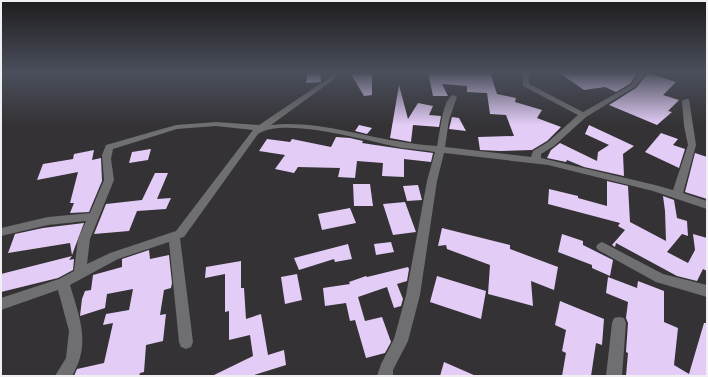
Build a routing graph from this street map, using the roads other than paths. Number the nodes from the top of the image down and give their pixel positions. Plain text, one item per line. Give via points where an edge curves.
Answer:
1 (316, 90) edge
2 (533, 90) edge
3 (627, 90) edge
4 (453, 97) dead end
5 (686, 101) dead end
6 (583, 115) junction
7 (261, 128) junction
8 (441, 149) junction
9 (536, 161) junction
10 (677, 195) junction
11 (707, 205) edge
12 (94, 216) junction
13 (1, 232) edge
14 (174, 236) junction
15 (602, 247) dead end
16 (80, 274) junction
17 (63, 283) junction
18 (707, 291) edge
19 (1, 304) edge
20 (619, 323) dead end
21 (186, 342) dead end
22 (63, 376) edge
23 (385, 376) edge
24 (614, 376) edge

1 - 7 street
2 - 6 street
3 - 6 street
4 - 8 street via 445,120
5 - 10 street via 692,145
6 - 9 street via 551,144 536,153
7 - 8 street via 291,125 312,127 402,146
7 - 12 street via 216,124 176,127 109,147 105,158 109,180
7 - 14 street via 255,132 180,234
8 - 9 street
8 - 23 street via 432,181 413,295 401,341 386,369
9 - 10 street
10 - 11 street
12 - 13 street via 48,221
12 - 16 street via 84,239
14 - 16 street via 114,256
14 - 21 street
15 - 18 street via 660,278
16 - 17 street
17 - 19 street
17 - 22 street via 76,331 73,360
20 - 24 street

